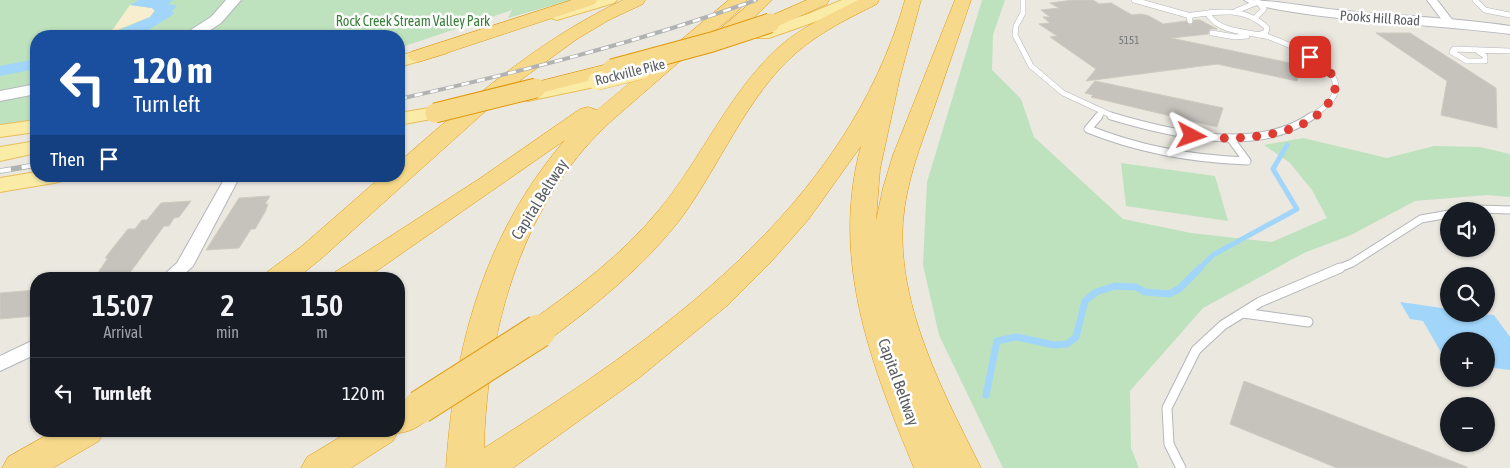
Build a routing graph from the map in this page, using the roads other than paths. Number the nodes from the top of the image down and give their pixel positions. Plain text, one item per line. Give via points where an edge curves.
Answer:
1 (234, 0) edge
2 (589, 0) edge
3 (609, 0) edge
4 (637, 0) edge
5 (739, 0) edge
6 (764, 0) edge
7 (821, 0) edge
8 (855, 0) edge
9 (871, 0) edge
10 (913, 0) edge
11 (963, 0) edge
12 (1023, 0) edge
13 (1134, 0) edge
14 (1432, 0) edge
15 (1475, 0) edge
16 (1256, 1) edge
17 (1236, 11) junction
18 (1211, 12) junction
19 (1510, 15) edge
20 (1256, 17) junction
21 (1449, 22) junction
22 (766, 28) junction
23 (200, 30) edge
24 (1510, 30) edge
25 (701, 33) junction
26 (1212, 33) dead end
27 (1260, 35) junction
28 (1476, 50) junction
29 (1510, 51) edge
30 (418, 56) junction
31 (405, 60) edge
32 (893, 62) junction
33 (30, 90) edge
34 (0, 96) edge
35 (1102, 112) junction
36 (434, 113) joint
37 (405, 119) edge
38 (30, 127) edge
39 (0, 131) edge
40 (1230, 138) junction
41 (30, 149) edge
42 (0, 154) edge
43 (405, 170) edge
44 (30, 180) edge
45 (230, 182) edge
46 (391, 182) edge
47 (0, 185) edge
48 (1495, 210) edge
49 (1510, 210) edge
50 (1440, 216) edge
51 (177, 272) edge
52 (286, 272) edge
53 (356, 272) edge
54 (494, 285) junction
55 (1243, 313) junction
56 (1308, 322) dead end
57 (30, 349) edge
58 (0, 364) edge
59 (409, 413) edge
60 (39, 437) edge
61 (75, 437) edge
62 (370, 437) edge
63 (0, 461) edge
64 (21, 468) edge
65 (320, 468) edge
66 (465, 468) edge
67 (483, 468) edge
68 (933, 468) edge
69 (962, 468) edge
70 (1181, 468) edge

1 - 23 street via 216,20
2 - 30 highway
3 - 30 main road
4 - 43 highway via 600,17 542,52
5 - 25 highway, Capital Beltway
6 - 54 highway via 590,151 534,220
7 - 22 highway
8 - 22 main road via 814,17
9 - 59 highway, bridge via 816,29 778,58 742,106 683,197 620,267 580,302 539,331
10 - 32 highway, Capital Beltway
11 - 69 highway via 908,147 895,190 889,237 892,274 904,337
12 - 35 lane via 1023,14 1015,23 1014,34 1031,66 1059,91
13 - 18 lane via 1190,19
14 - 21 street
15 - 19 lane via 1485,10
16 - 17 lane
16 - 20 lane via 1264,9
16 - 21 street, Pooks Hill Road via 1339,16
17 - 18 lane
17 - 20 lane
18 - 27 lane via 1210,19 1230,29
20 - 27 lane via 1266,28 1266,32
21 - 24 street, Pooks Hill Road
22 - 36 highway, bridge via 604,75
25 - 53 highway via 488,184
25 - 54 highway, Capital Beltway via 596,122 570,150 526,216
26 - 27 lane via 1235,37
27 - 40 lane via 1297,49 1323,64 1335,80 1335,96 1320,115 1299,126 1274,133
28 - 28 lane via 1463,48 1452,52 1460,59 1476,63 1485,61 1485,56
28 - 29 lane
30 - 31 main road
32 - 67 highway via 836,168 756,261 704,310 644,359
32 - 68 highway, Capital Beltway via 865,184 863,228 880,333 905,404
33 - 34 street
35 - 40 lane via 1176,135
35 - 40 lane via 1088,129 1116,142 1210,160 1247,161
36 - 37 main road
38 - 39 main road
41 - 42 main road
44 - 47 main road
45 - 51 street via 184,266
46 - 52 highway
48 - 49 lane
50 - 55 lane via 1421,219 1352,263 1260,302
54 - 66 highway, Capital Beltway via 473,364 465,431
55 - 56 lane
55 - 70 lane via 1223,325 1196,350 1167,408 1169,444
57 - 58 street
60 - 63 highway
61 - 64 highway
62 - 65 highway

